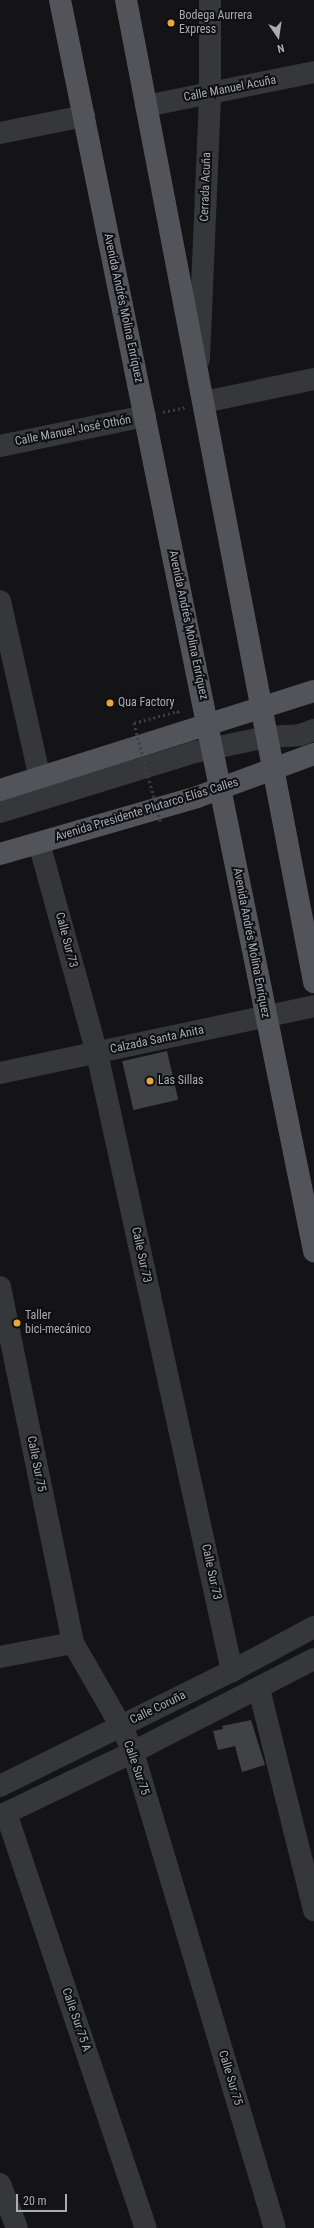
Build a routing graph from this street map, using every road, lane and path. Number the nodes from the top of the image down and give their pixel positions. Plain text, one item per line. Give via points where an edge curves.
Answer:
1 (60, 0) edge
2 (126, 0) edge
3 (210, 0) edge
4 (314, 72) edge
5 (210, 93) junction
6 (146, 106) junction
7 (84, 116) junction
8 (0, 133) edge
9 (198, 374) junction
10 (314, 379) edge
11 (204, 402) junction
12 (145, 416) junction
13 (0, 446) edge
14 (0, 601) edge
15 (314, 692) edge
16 (260, 710) junction
17 (178, 711) dead end
18 (314, 714) edge
19 (208, 726) junction
20 (314, 730) edge
21 (266, 737) junction
22 (213, 748) junction
23 (314, 754) edge
24 (273, 770) junction
25 (40, 779) junction
26 (221, 789) junction
27 (0, 790) edge
28 (0, 812) edge
29 (162, 823) dead end
30 (39, 842) junction
31 (0, 854) edge
32 (314, 982) edge
33 (314, 1006) edge
34 (265, 1016) junction
35 (97, 1053) junction
36 (0, 1074) edge
37 (313, 1242) edge
38 (0, 1287) edge
39 (6, 1347) edge
40 (314, 1627) edge
41 (73, 1643) junction
42 (0, 1657) edge
43 (314, 1659) edge
44 (232, 1671) junction
45 (259, 1689) junction
46 (121, 1726) junction
47 (133, 1752) junction
48 (0, 1786) edge
49 (3, 1814) edge
50 (314, 1910) edge
51 (0, 2184) edge
52 (17, 2228) edge
53 (146, 2228) edge
54 (275, 2228) edge

1 - 7 main road, Avenida Andrés Molina Enríquez
2 - 6 main road
3 - 5 street, Cerrada Acuña
4 - 5 street, Calle Manuel Acuña
5 - 6 street, Calle Manuel Acuña
5 - 9 street, Cerrada Acuña
6 - 9 main road
7 - 8 street
7 - 12 main road, Avenida Andrés Molina Enríquez
9 - 11 main road
10 - 11 street
11 - 12 path
11 - 16 main road
12 - 13 street, Calle Manuel José Othón
12 - 19 main road, Avenida Andrés Molina Enríquez
14 - 25 street
15 - 16 main road
16 - 19 main road
16 - 21 main road
17 - 29 path, bridge via 134,723
18 - 21 street
19 - 22 main road, Avenida Andrés Molina Enríquez
19 - 25 main road
20 - 21 street via 300,736
21 - 22 street
21 - 24 main road
22 - 26 main road, Avenida Andrés Molina Enríquez
22 - 28 street
23 - 24 main road, Avenida Presidente Plutarco Elías Calles
24 - 26 main road, Avenida Presidente Plutarco Elías Calles
24 - 32 main road
25 - 27 main road
26 - 30 main road, Avenida Presidente Plutarco Elías Calles
26 - 34 main road, Avenida Andrés Molina Enríquez
30 - 31 main road, Avenida Presidente Plutarco Elías Calles
30 - 35 street, Calle Sur 73
33 - 34 street, Calzada Santa Anita
34 - 35 street, Calzada Santa Anita
34 - 37 main road, Avenida Andrés Molina Enríquez
35 - 36 street, Calzada Santa Anita
35 - 44 street, Calle Sur 73
38 - 39 street, Calle Sur 75
39 - 41 street, Calle Sur 75
40 - 44 street, Calle Coruña
41 - 42 street
41 - 46 street, Calle Sur 75
43 - 45 street
44 - 46 street, Calle Coruña
45 - 47 street
45 - 50 street
46 - 47 street, Calle Sur 75
46 - 48 street, Calle Coruña
47 - 49 street
47 - 54 street, Calle Sur 75
49 - 53 street, Calle Sur 75 A
51 - 52 street

